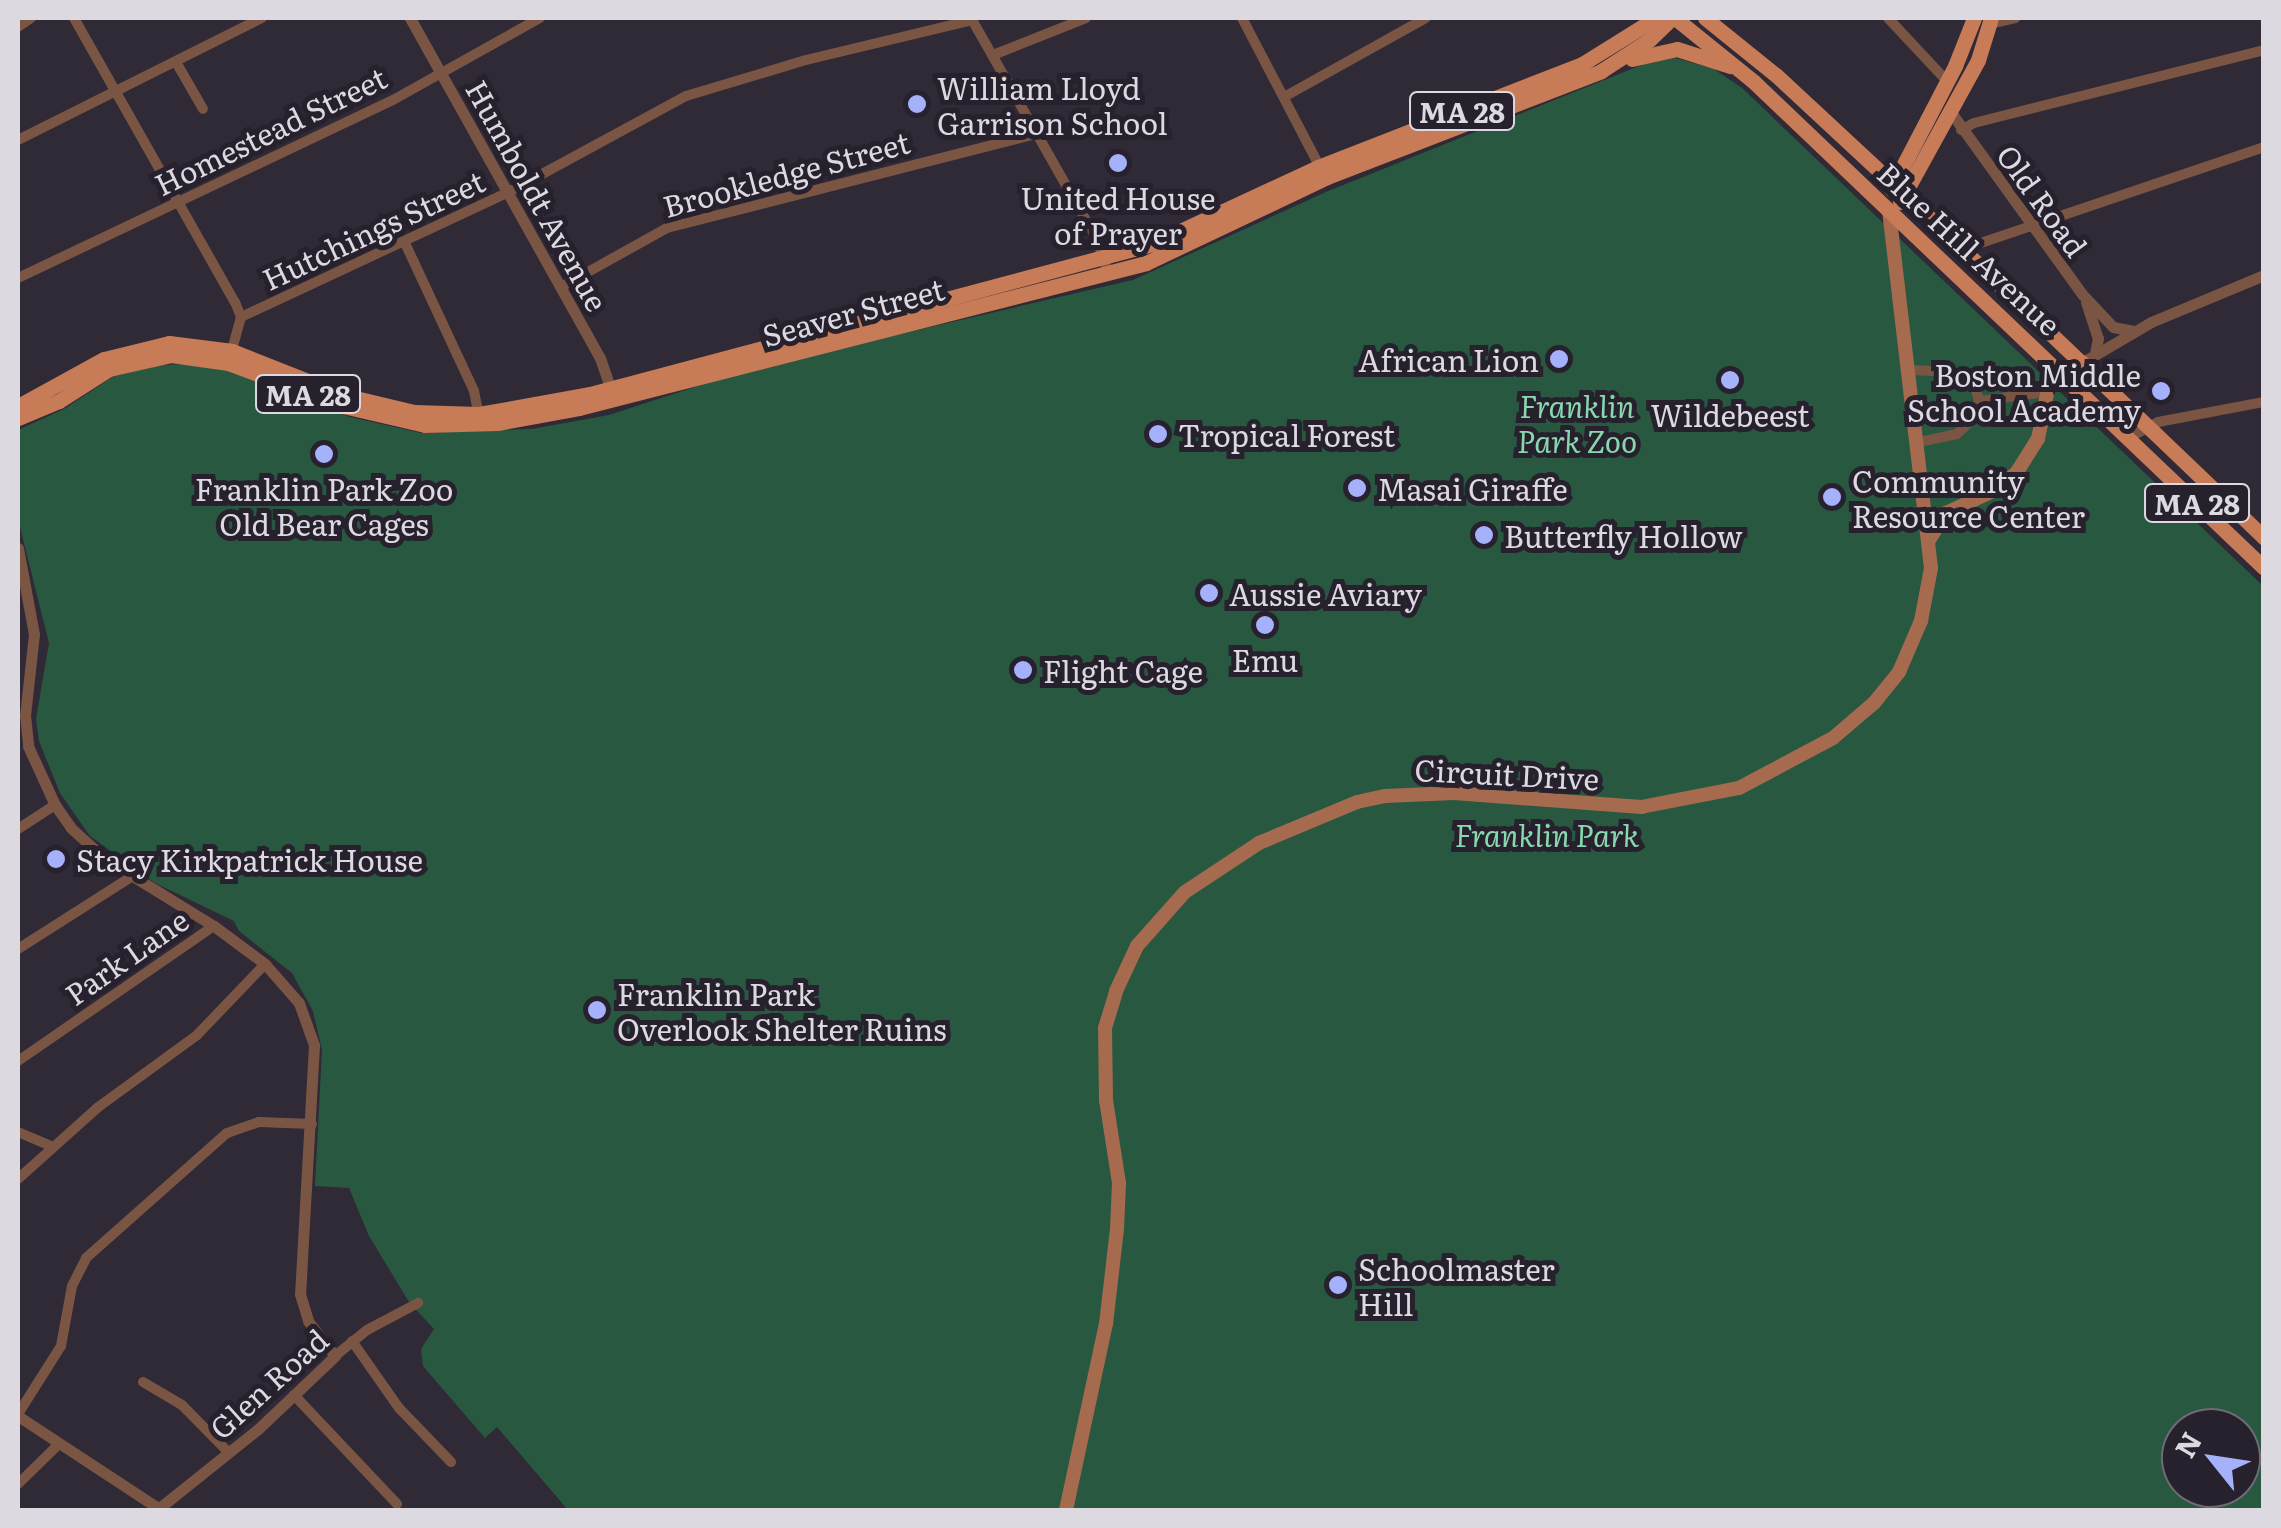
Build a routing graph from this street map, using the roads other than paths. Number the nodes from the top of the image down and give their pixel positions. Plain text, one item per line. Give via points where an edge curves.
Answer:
1 (31, 18) edge
2 (74, 18) edge
3 (262, 18) edge
4 (410, 18) edge
5 (540, 18) edge
6 (972, 18) edge
7 (1086, 18) edge
8 (1242, 18) edge
9 (1426, 18) edge
10 (1641, 18) edge
11 (1656, 18) edge
12 (1674, 18) edge
13 (1705, 18) edge
14 (1888, 18) edge
15 (1974, 18) edge
16 (2015, 18) edge
17 (1991, 21) edge
18 (18, 27) edge
19 (1630, 38) junction
20 (2264, 50) edge
21 (993, 56) junction
22 (176, 62) junction
23 (1601, 71) junction
24 (442, 75) junction
25 (1947, 81) junction
26 (1754, 82) junction
27 (116, 90) junction
28 (1284, 97) junction
29 (202, 108) dead end
30 (1950, 111) junction
31 (1963, 133) junction
32 (1035, 134) junction
33 (18, 140) edge
34 (2264, 147) edge
35 (1323, 172) junction
36 (1899, 189) junction
37 (509, 192) junction
38 (178, 201) junction
39 (1889, 210) junction
40 (2030, 225) junction
41 (405, 243) junction
42 (1963, 248) junction
43 (1107, 266) junction
44 (2264, 274) edge
45 (18, 278) edge
46 (561, 287) junction
47 (2082, 294) junction
48 (240, 317) junction
49 (2134, 331) junction
50 (230, 357) junction
51 (2089, 358) junction
52 (1910, 370) junction
53 (2063, 374) junction
54 (55, 388) junction
55 (2046, 392) junction
56 (18, 394) edge
57 (612, 394) junction
58 (1979, 401) junction
59 (2264, 402) edge
60 (18, 406) edge
61 (18, 418) edge
62 (480, 419) junction
63 (2149, 426) junction
64 (2130, 438) junction
65 (1920, 442) junction
66 (1923, 480) junction
67 (1964, 504) junction
68 (2260, 529) edge
69 (1929, 546) junction
70 (18, 548) edge
71 (2264, 568) edge
72 (23, 605) edge
73 (55, 805) junction
74 (18, 828) edge
75 (131, 877) junction
76 (214, 926) junction
77 (18, 950) edge
78 (265, 964) junction
79 (18, 1061) edge
80 (312, 1124) junction
81 (18, 1132) edge
82 (53, 1147) junction
83 (18, 1179) edge
84 (418, 1303) dead end
85 (352, 1340) junction
86 (335, 1356) junction
87 (143, 1382) dead end
88 (294, 1395) junction
89 (18, 1415) edge
90 (58, 1444) junction
91 (229, 1453) junction
92 (451, 1462) dead end
93 (18, 1484) edge
94 (398, 1504) dead end
95 (159, 1510) edge
96 (1066, 1510) edge

1 - 18 street
2 - 27 street
3 - 22 street
4 - 24 street, Humboldt Avenue
5 - 24 street, Homestead Street
6 - 21 street
6 - 37 street, Hutchings Street via 686,96
7 - 21 street
8 - 28 street
9 - 28 street
10 - 19 main road
11 - 19 main road, Seaver Street / MA 28
12 - 23 main road, Seaver Street
12 - 26 main road, Blue Hill Avenue
13 - 36 main road, Blue Hill Avenue / MA 28
14 - 25 street
15 - 25 main road
16 - 17 street
17 - 30 main road
19 - 35 main road, Seaver Street / MA 28
20 - 31 street via 1974,122
21 - 32 street
22 - 27 street
22 - 29 street
23 - 26 main road, MA 28 via 1677,49 1717,60
23 - 35 main road, Seaver Street / MA 28
24 - 37 street, Humboldt Avenue
24 - 38 street, Homestead Street
25 - 36 main road
26 - 39 main road, Blue Hill Avenue / MA 28
27 - 33 street
27 - 38 street
28 - 35 street
30 - 31 street, Old Road
30 - 36 main road
31 - 40 street, Old Road
32 - 43 street
32 - 46 street, Brookledge Street via 667,228
34 - 40 street
35 - 43 main road, Seaver Street / MA 28
36 - 39 main road
36 - 42 main road, Blue Hill Avenue / MA 28
37 - 41 street, Hutchings Street
37 - 46 street, Humboldt Avenue
38 - 45 street, Homestead Street
38 - 48 street
39 - 52 main road, Circuit Drive
39 - 53 main road, Blue Hill Avenue / MA 28
40 - 42 street
40 - 47 street, Old Road
41 - 48 street, Hutchings Street
41 - 62 street via 474,391
42 - 51 main road, Blue Hill Avenue / MA 28
43 - 57 main road, Seaver Street / MA 28
44 - 49 street
46 - 57 street, Humboldt Avenue
47 - 49 street, Old Road via 2116,329
47 - 51 street, Old Road via 2098,338
48 - 50 street
49 - 51 street
50 - 54 main road, Seaver Street / MA 28 via 186,344 134,348
50 - 61 main road, Seaver Street / MA 28 via 138,359
50 - 62 main road, Seaver Street / MA 28 via 324,400 390,419 442,426
51 - 53 main road
51 - 63 main road, Blue Hill Avenue / MA 28
52 - 58 street via 1956,372 1975,386
52 - 65 main road, Circuit Drive
53 - 55 main road
53 - 64 main road, Blue Hill Avenue / MA 28
54 - 56 main road
54 - 60 main road, Seaver Street / MA 28
55 - 58 street
55 - 67 main road via 2040,431 2026,460 2006,482
57 - 62 main road, Seaver Street / MA 28
58 - 65 street via 1966,428
59 - 63 street
63 - 64 street
63 - 68 main road, Blue Hill Avenue / MA 28
64 - 71 main road, Blue Hill Avenue / MA 28
65 - 66 main road, Circuit Drive
66 - 67 main road via 1935,504
66 - 69 main road, Circuit Drive
67 - 69 main road via 1937,522
69 - 96 main road, Circuit Drive via 1925,610 1893,681 1844,729 1765,777 1718,794 1641,806 1421,792 1357,802 1223,864 1156,922 1126,966 1105,1028 1106,1100 1120,1183 1117,1229 1103,1341
70 - 72 street
72 - 73 street via 34,634 28,746
73 - 74 street
73 - 75 street via 86,843
75 - 76 street
75 - 77 street
76 - 78 street
76 - 79 street, Park Lane
78 - 80 street via 310,1026
78 - 82 street via 198,1035
80 - 86 street via 300,1294 308,1321
80 - 89 street via 259,1122 227,1133 86,1258 72,1286 61,1346
81 - 82 street
82 - 83 street
84 - 85 street, Glen Road
85 - 86 street, Glen Road
85 - 92 street via 400,1408
86 - 88 street, Glen Road
87 - 91 street via 182,1405
88 - 91 street, Glen Road
88 - 94 street
89 - 90 street
90 - 93 street
90 - 95 street
91 - 95 street, Glen Road

